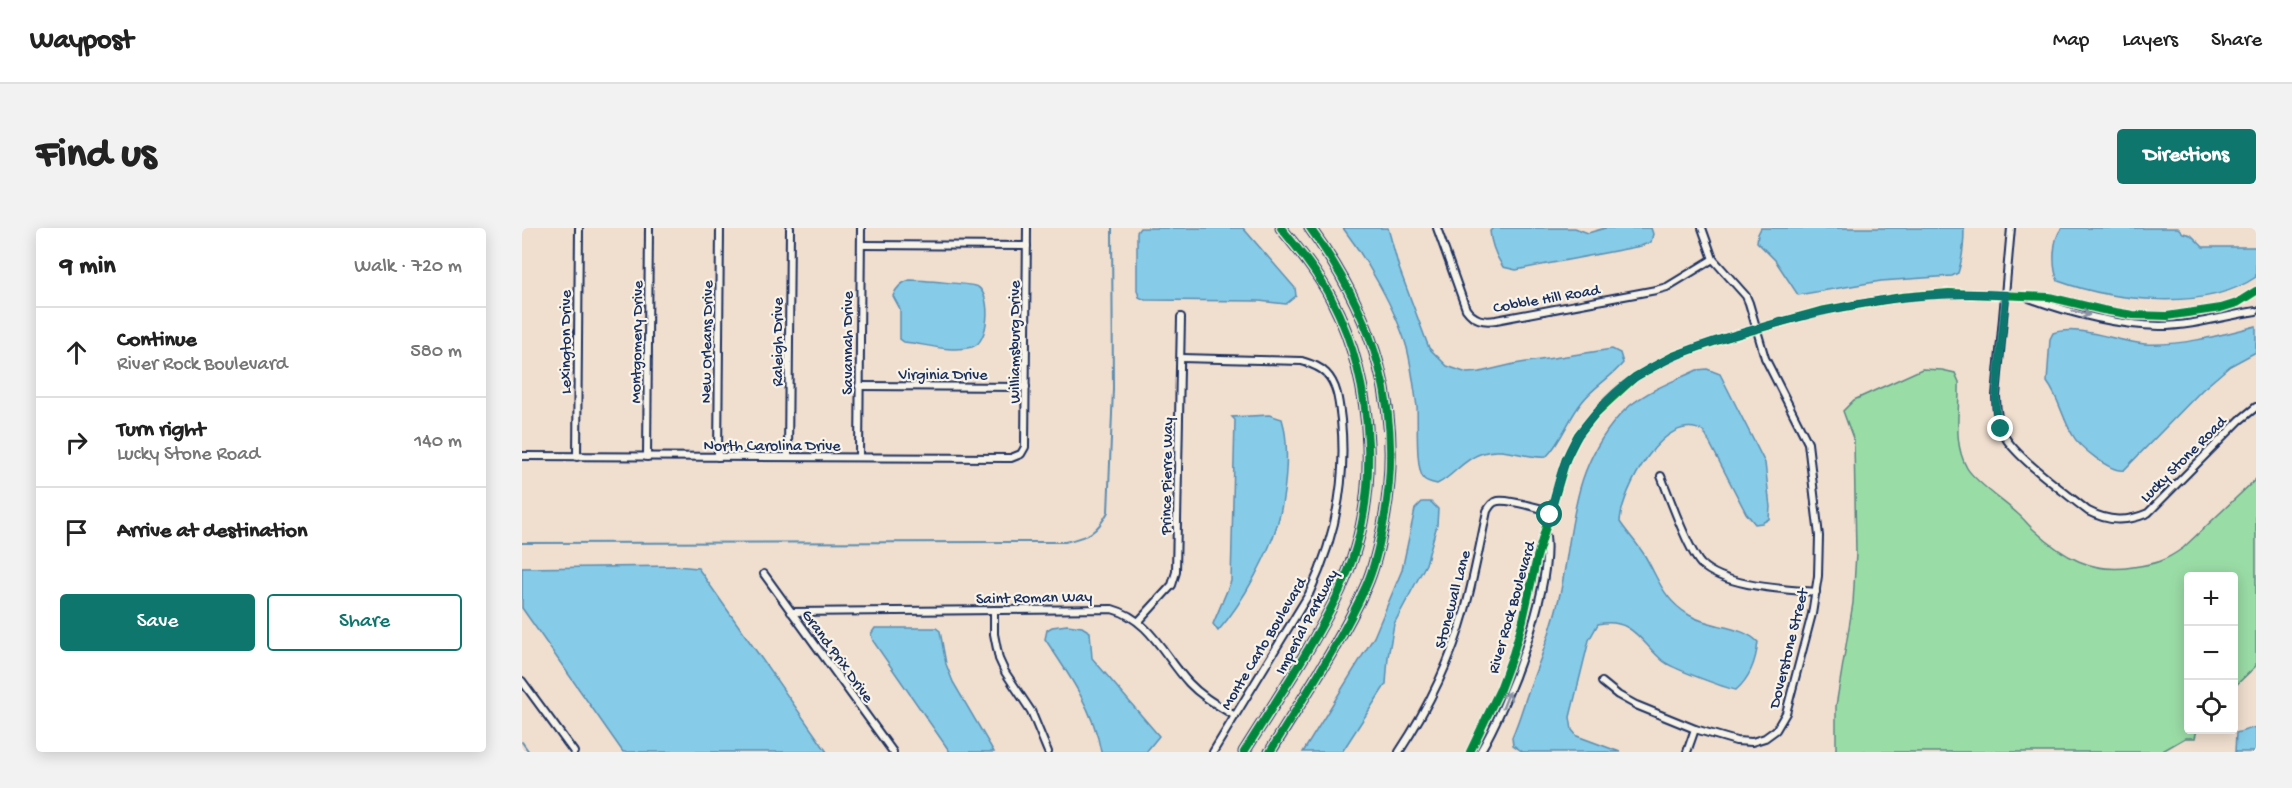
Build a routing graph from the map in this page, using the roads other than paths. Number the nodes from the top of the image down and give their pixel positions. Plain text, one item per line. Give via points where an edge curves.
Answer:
1 (579, 228) edge
2 (649, 228) edge
3 (720, 228) edge
4 (790, 228) edge
5 (861, 228) edge
6 (1027, 228) edge
7 (1281, 228) edge
8 (1310, 228) edge
9 (1437, 228) edge
10 (1702, 228) edge
11 (2011, 228) edge
12 (861, 245) junction
13 (1027, 246) junction
14 (1713, 259) junction
15 (2256, 291) edge
16 (2006, 295) junction
17 (2025, 297) junction
18 (2256, 311) edge
19 (1181, 317) dead end
20 (1758, 328) junction
21 (1181, 358) junction
22 (859, 386) junction
23 (1026, 387) junction
24 (2256, 407) edge
25 (1021, 454) joint
26 (522, 456) edge
27 (577, 457) junction
28 (647, 457) junction
29 (718, 457) junction
30 (788, 457) junction
31 (859, 457) junction
32 (1661, 476) dead end
33 (1551, 511) junction
34 (1546, 533) junction
35 (764, 574) dead end
36 (1816, 592) junction
37 (994, 610) junction
38 (791, 612) junction
39 (1139, 621) junction
40 (522, 681) edge
41 (1602, 682) dead end
42 (1235, 716) junction
43 (1695, 729) junction
44 (574, 752) edge
45 (893, 752) edge
46 (1048, 752) edge
47 (1213, 752) edge
48 (1244, 752) edge
49 (1270, 752) edge
50 (1399, 752) edge
51 (1470, 752) edge
52 (1480, 752) edge
53 (1687, 752) edge

1 - 27 street, Lexington Drive
2 - 28 street, Montgomery Drive
3 - 29 street, New Orleans Drive
4 - 30 street, Raleigh Drive
5 - 12 street, Savannah Drive
6 - 13 street, Williamsburg Drive
7 - 48 main road, Imperial Parkway via 1331,298 1350,343 1363,389 1368,442 1366,495 1356,547 1340,591
8 - 49 main road via 1338,267 1377,355 1386,397 1389,493 1367,584 1346,627
9 - 14 street, Cobble Hill Road via 1463,303 1470,315 1482,321 1656,290
10 - 14 street, Doverstone Street
11 - 16 street, Lucky Stone Road
12 - 13 street
12 - 22 street, Savannah Drive
13 - 23 street, Williamsburg Drive
14 - 20 street, Doverstone Street via 1746,296
15 - 17 street, River Rock Boulevard via 2221,308 2167,316 2113,312 2049,297
16 - 17 street, River Rock Boulevard
16 - 20 street, River Rock Boulevard via 1949,293 1902,297 1820,311
16 - 24 street, Lucky Stone Road via 1996,404 2003,435 2014,450 2088,512 2125,520 2148,513
17 -> 18 street, River Rock Boulevard via 2117,322 2162,326
19 - 21 street, Prince Pierre Way
20 - 33 street, River Rock Boulevard via 1674,356 1635,377 1578,435 1566,459
20 - 36 street, Doverstone Street via 1765,358 1809,448 1819,536
21 - 39 street, Prince Pierre Way via 1176,572 1168,591
21 - 42 street, Monte Carlo Boulevard via 1302,361 1330,378 1339,408 1341,480 1336,520 1324,559 1309,594
22 - 23 street, Virginia Drive
22 - 31 street, Savannah Drive
23 - 25 street, Williamsburg Drive via 1025,447
25 - 31 street, North Carolina Drive via 1011,458
26 - 27 street, North Carolina Drive
27 - 28 street, North Carolina Drive
28 - 29 street, North Carolina Drive
29 - 30 street, North Carolina Drive
30 - 31 street, North Carolina Drive
32 - 36 street via 1694,554 1708,569 1758,585
33 - 34 street, River Rock Boulevard
33 - 50 street, Stonewall Lane via 1506,502 1490,504 1465,612 1450,655 1434,693
34 - 51 street, River Rock Boulevard via 1513,654
52 -> 34 street, River Rock Boulevard via 1501,711 1528,636 1545,567
35 - 38 street, Grand Prix Drive
36 - 43 street, Doverstone Street via 1789,705 1776,730 1765,738 1744,742
37 - 38 street, Saint Roman Way
37 - 39 street, Saint Roman Way via 1112,609
37 - 46 street via 999,659 1031,711
38 - 45 street, Grand Prix Drive
39 - 42 street, Saint Roman Way via 1197,691
40 - 44 street
41 - 43 street, Doverstone Street via 1626,701
42 - 47 street, Monte Carlo Boulevard
43 - 53 street

